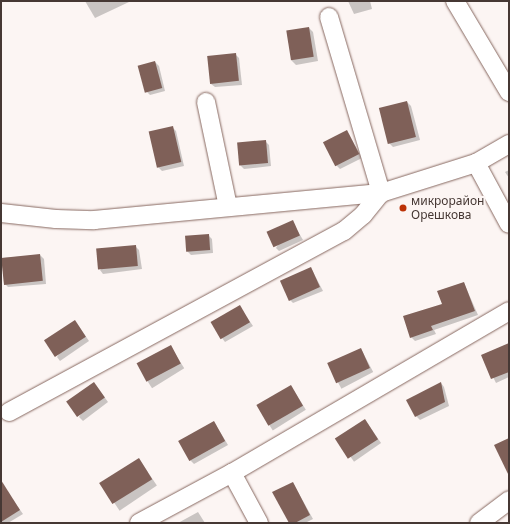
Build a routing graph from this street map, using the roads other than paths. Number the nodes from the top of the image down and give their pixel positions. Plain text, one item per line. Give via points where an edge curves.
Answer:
1 (455, 1) edge
2 (329, 17) dead end
3 (509, 92) edge
4 (206, 102) dead end
5 (509, 144) edge
6 (476, 163) junction
7 (381, 193) junction
8 (228, 206) junction
9 (1, 213) edge
10 (509, 224) edge
11 (509, 311) edge
12 (9, 412) dead end
13 (232, 473) junction
14 (509, 500) edge
15 (139, 523) edge
16 (259, 523) edge
17 (479, 523) edge

1 - 3 street
2 - 7 street
4 - 8 street
5 - 6 street
6 - 7 street
6 - 10 street
7 - 8 street
7 - 12 street via 363,215 344,231
8 - 9 street via 94,220
11 - 13 street
13 - 15 street
13 - 16 street
14 - 17 street

